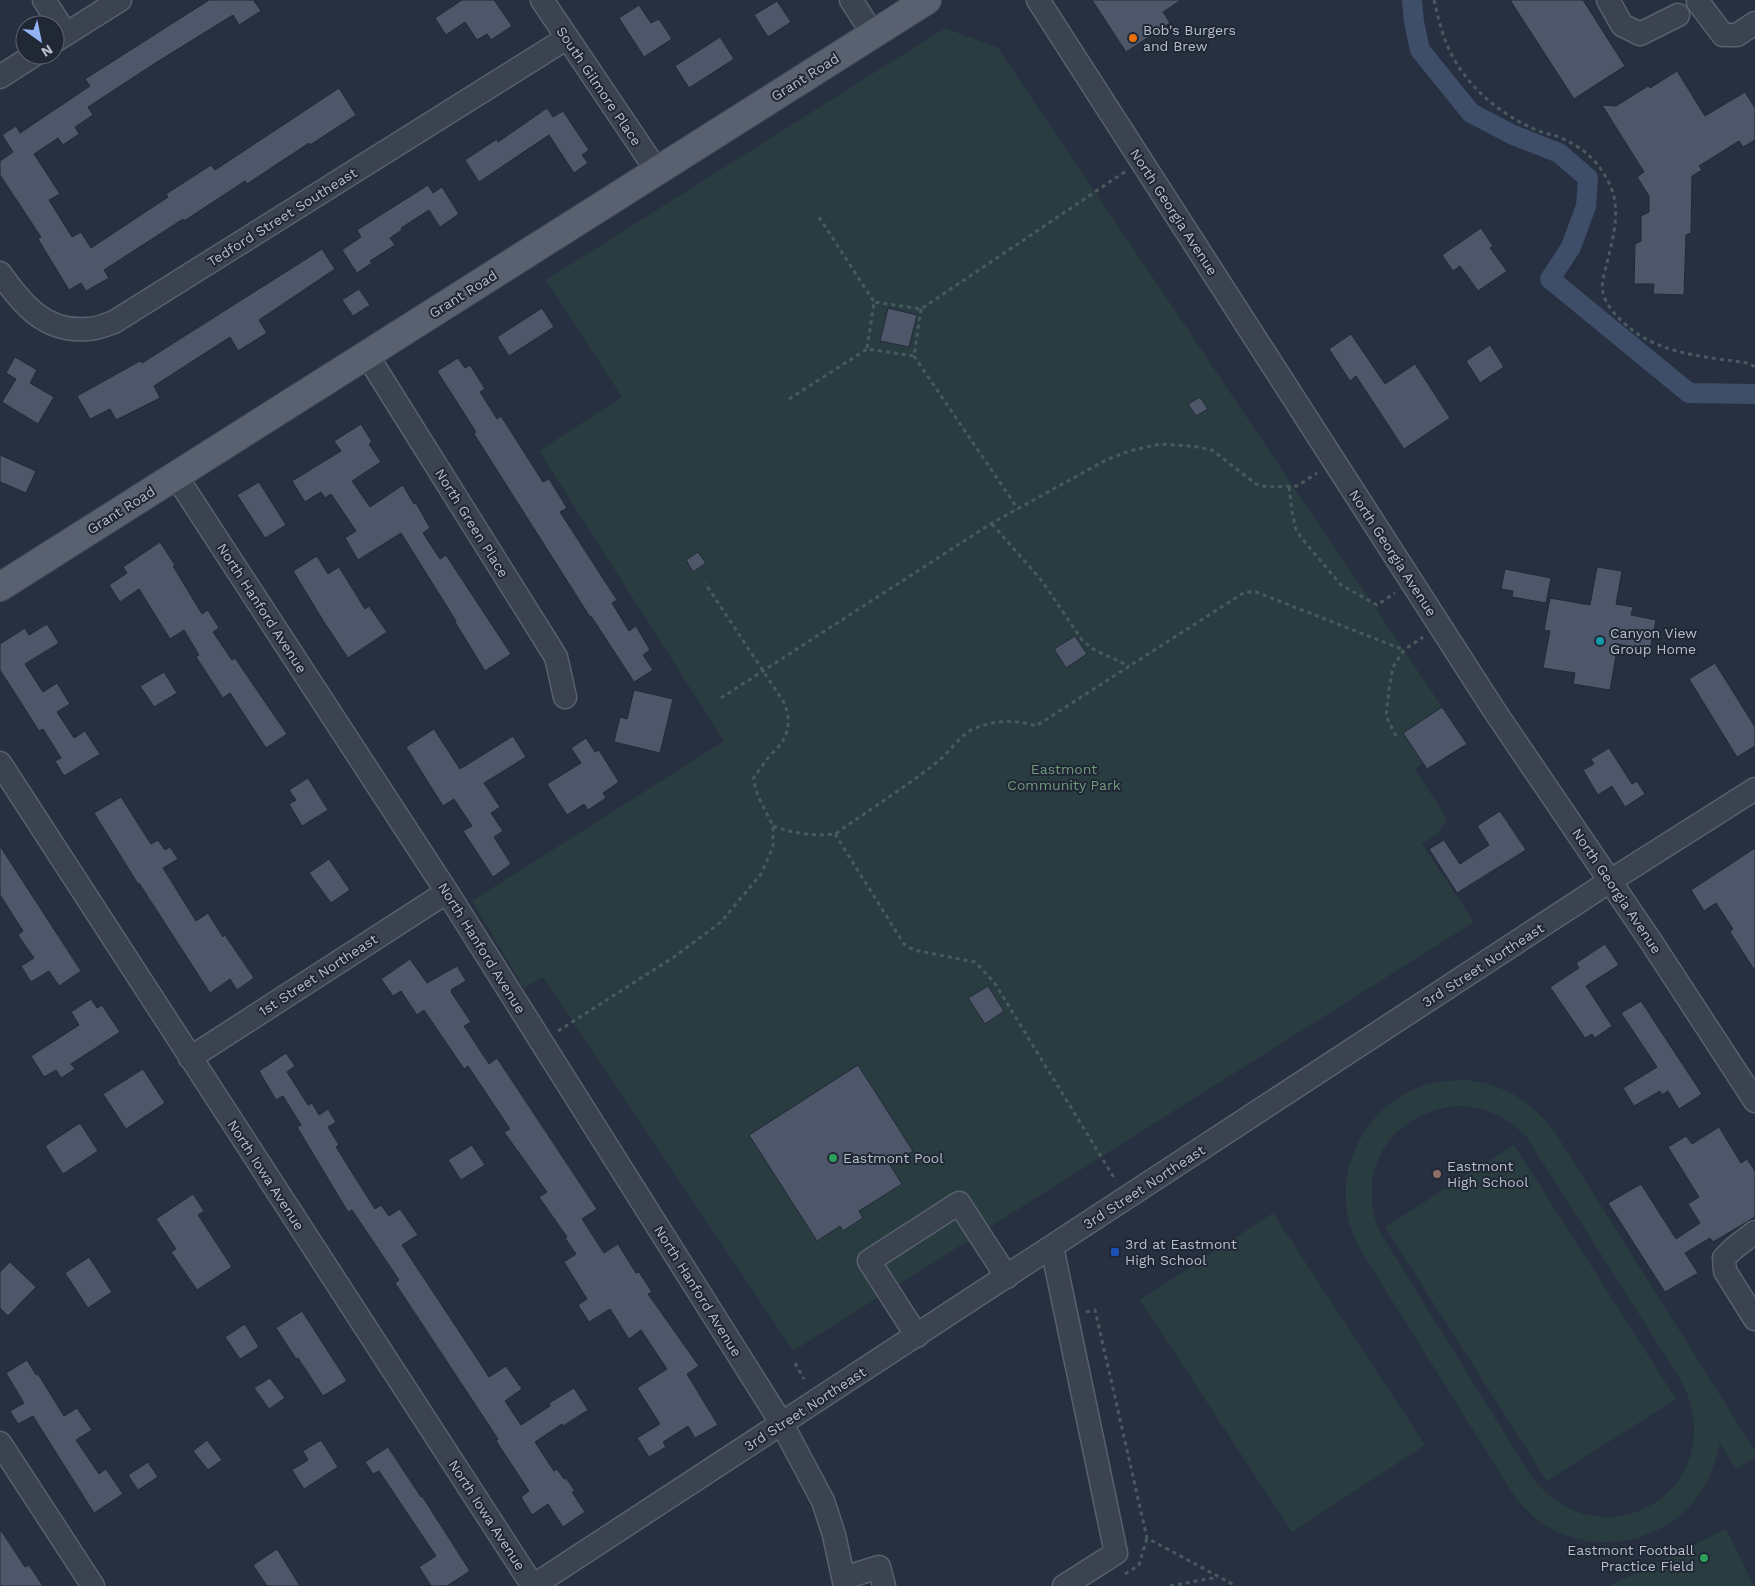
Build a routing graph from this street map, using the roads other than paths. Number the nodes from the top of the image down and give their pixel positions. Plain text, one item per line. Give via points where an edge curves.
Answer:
1 (44, 0) edge
2 (120, 0) edge
3 (542, 0) edge
4 (851, 0) edge
5 (927, 0) edge
6 (1038, 0) edge
7 (1608, 0) edge
8 (1698, 2) dead end
9 (51, 15) edge
10 (1678, 15) dead end
11 (1754, 26) edge
12 (873, 34) junction
13 (65, 35) edge
14 (567, 38) junction
15 (19, 65) edge
16 (0, 77) edge
17 (657, 171) junction
18 (0, 273) edge
19 (367, 355) junction
20 (176, 476) junction
21 (0, 587) edge
22 (565, 697) dead end
23 (0, 763) edge
24 (1755, 789) edge
25 (1610, 881) junction
26 (447, 892) junction
27 (190, 1058) junction
28 (1755, 1101) edge
29 (1755, 1232) edge
30 (1052, 1247) junction
31 (1007, 1277) junction
32 (1755, 1319) edge
33 (917, 1336) junction
34 (782, 1424) junction
35 (0, 1442) edge
36 (845, 1582) edge
37 (93, 1586) edge
38 (533, 1586) edge
39 (884, 1586) edge
40 (1064, 1586) edge

1 - 9 street
2 - 13 street
3 - 14 street, South Gilmore Place
4 - 12 street
5 - 12 main road, Grant Road
6 - 25 street, North Georgia Avenue via 1500,718
7 - 10 street via 1622,25 1640,34
8 - 11 street via 1723,35 1738,34
12 - 17 main road, Grant Road
14 - 17 street, South Gilmore Place
14 - 18 street, Tedford Street Southeast via 114,322 88,329 61,328 37,316
15 - 16 street
17 - 19 main road, Grant Road
19 - 20 main road, Grant Road
19 - 22 street, North Green Place via 556,657
20 - 21 main road, Grant Road
20 - 26 street, North Hanford Avenue
23 - 27 street, North Iowa Avenue
24 - 25 street, 3rd Street Northeast
25 - 28 street, North Georgia Avenue
25 - 30 street, 3rd Street Northeast
26 - 27 street, 1st Street Northeast
26 - 34 street, North Hanford Avenue
27 - 38 street, North Iowa Avenue
29 - 32 street via 1724,1258 1725,1271
30 - 31 street, 3rd Street Northeast
30 - 40 street via 1116,1553
31 - 33 street, 3rd Street Northeast
31 - 33 street via 959,1203 869,1261
33 - 34 street, 3rd Street Northeast
34 - 36 street, North Hanford Avenue via 822,1501
34 - 38 street, 3rd Street Northeast
35 - 37 street
36 - 39 street via 879,1567

